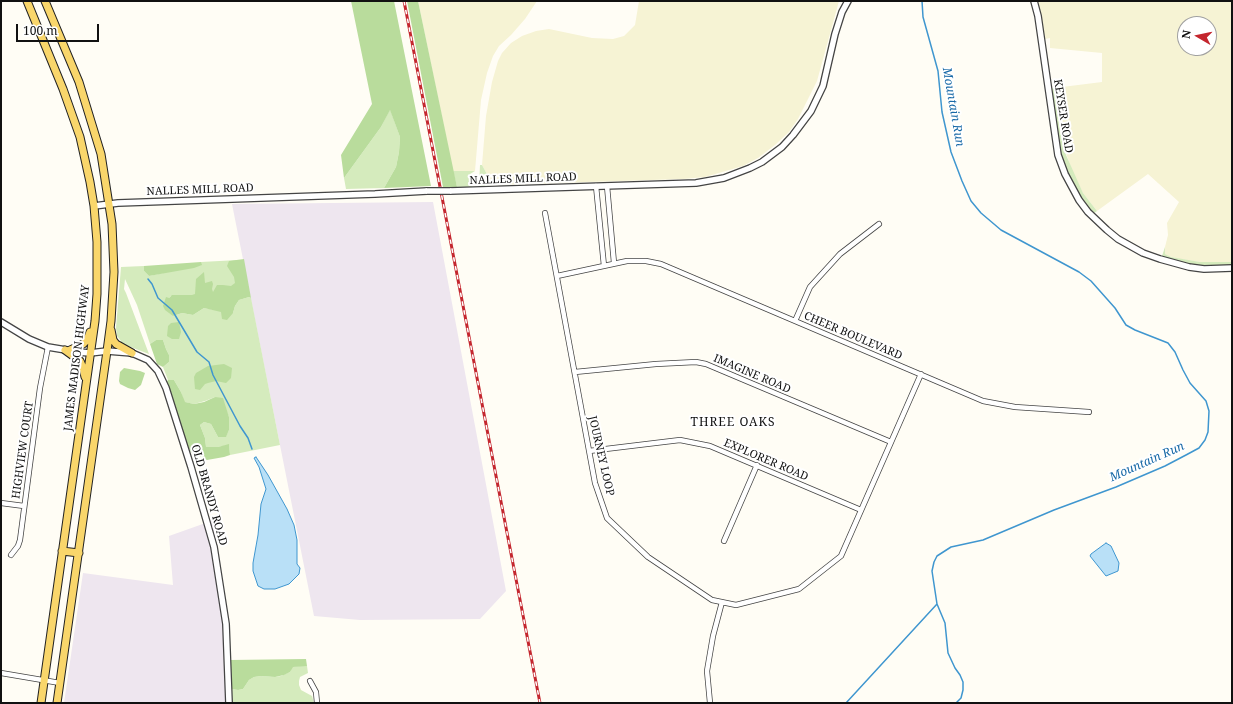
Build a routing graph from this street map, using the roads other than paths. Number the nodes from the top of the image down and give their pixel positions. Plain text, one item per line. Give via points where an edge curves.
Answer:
1 (27, 1) edge
2 (45, 1) edge
3 (848, 1) edge
4 (1034, 1) edge
5 (596, 186) junction
6 (607, 186) junction
7 (110, 204) junction
8 (94, 206) junction
9 (545, 214) dead end
10 (879, 224) dead end
11 (614, 263) junction
12 (604, 266) junction
13 (1232, 268) edge
14 (557, 276) junction
15 (94, 320) junction
16 (111, 320) junction
17 (795, 321) junction
18 (1, 323) edge
19 (48, 346) junction
20 (66, 351) junction
21 (107, 351) junction
22 (90, 353) junction
23 (132, 354) junction
24 (574, 372) junction
25 (921, 374) junction
26 (86, 386) junction
27 (1089, 412) dead end
28 (891, 442) junction
29 (589, 451) junction
30 (756, 466) junction
31 (1, 503) edge
32 (24, 506) junction
33 (861, 510) junction
34 (724, 542) dead end
35 (62, 551) junction
36 (78, 553) junction
37 (11, 555) dead end
38 (722, 602) junction
39 (1, 673) edge
40 (44, 680) junction
41 (310, 681) dead end
42 (60, 683) junction
43 (40, 703) edge
44 (57, 703) edge
45 (229, 703) edge
46 (317, 703) edge
47 (710, 703) edge

1 - 8 main road, JAMES MADISON HIGHWAY via 69,103 86,162
2 - 7 main road via 79,82 93,124
3 - 6 street, NALLES MILL ROAD via 838,23 819,97 804,123 773,154 750,168 710,181
4 - 13 street, KEYSER ROAD via 1058,155 1079,200 1088,212 1118,239 1144,253 1189,267
5 - 6 street, NALLES MILL ROAD
5 - 7 street, NALLES MILL ROAD, bridge
5 - 12 street
6 - 11 street
7 - 8 street, NALLES MILL ROAD
7 - 16 main road via 114,272
8 - 15 main road, JAMES MADISON HIGHWAY via 98,268
9 - 14 street, JOURNEY LOOP
10 - 17 street via 840,254 810,287
11 - 12 street, CHEER BOULEVARD
11 - 17 street, CHEER BOULEVARD via 646,261 661,264
12 - 14 street, CHEER BOULEVARD
14 - 24 street, JOURNEY LOOP
15 - 20 main road via 85,342
15 - 22 main road, JAMES MADISON HIGHWAY
16 - 21 main road
16 - 23 main road via 114,342
17 - 25 street, CHEER BOULEVARD
18 - 19 street, OLD BRANDY ROAD via 29,339
19 - 20 street, OLD BRANDY ROAD
19 - 32 street, HIGHVIEW COURT
20 - 22 street, OLD BRANDY ROAD
20 - 26 main road via 76,357 81,364
21 - 22 street, OLD BRANDY ROAD
21 - 23 street, OLD BRANDY ROAD
21 - 36 main road
22 - 26 main road, JAMES MADISON HIGHWAY
23 - 45 street, OLD BRANDY ROAD via 148,360 160,374 209,526 226,624
24 - 28 street, IMAGINE ROAD via 656,364 706,364
24 - 29 street, JOURNEY LOOP
25 - 27 street, CHEER BOULEVARD via 983,401 1015,407
25 - 28 street, JOURNEY LOOP
26 - 35 main road, JAMES MADISON HIGHWAY
28 - 33 street, JOURNEY LOOP
29 - 30 street, EXPLORER ROAD via 680,440 710,446
29 - 38 street, JOURNEY LOOP via 595,483 607,518 648,557 712,600
30 - 33 street, EXPLORER ROAD
30 - 34 street
31 - 32 street
32 - 37 street, HIGHVIEW COURT via 20,540
33 - 38 street, JOURNEY LOOP via 841,556 799,589 736,605
35 - 36 main road
35 - 40 main road, JAMES MADISON HIGHWAY
36 - 42 main road
38 - 47 street via 707,672
39 - 40 street
40 - 42 street
40 - 43 main road, JAMES MADISON HIGHWAY
41 - 46 street via 316,692
42 - 44 main road

